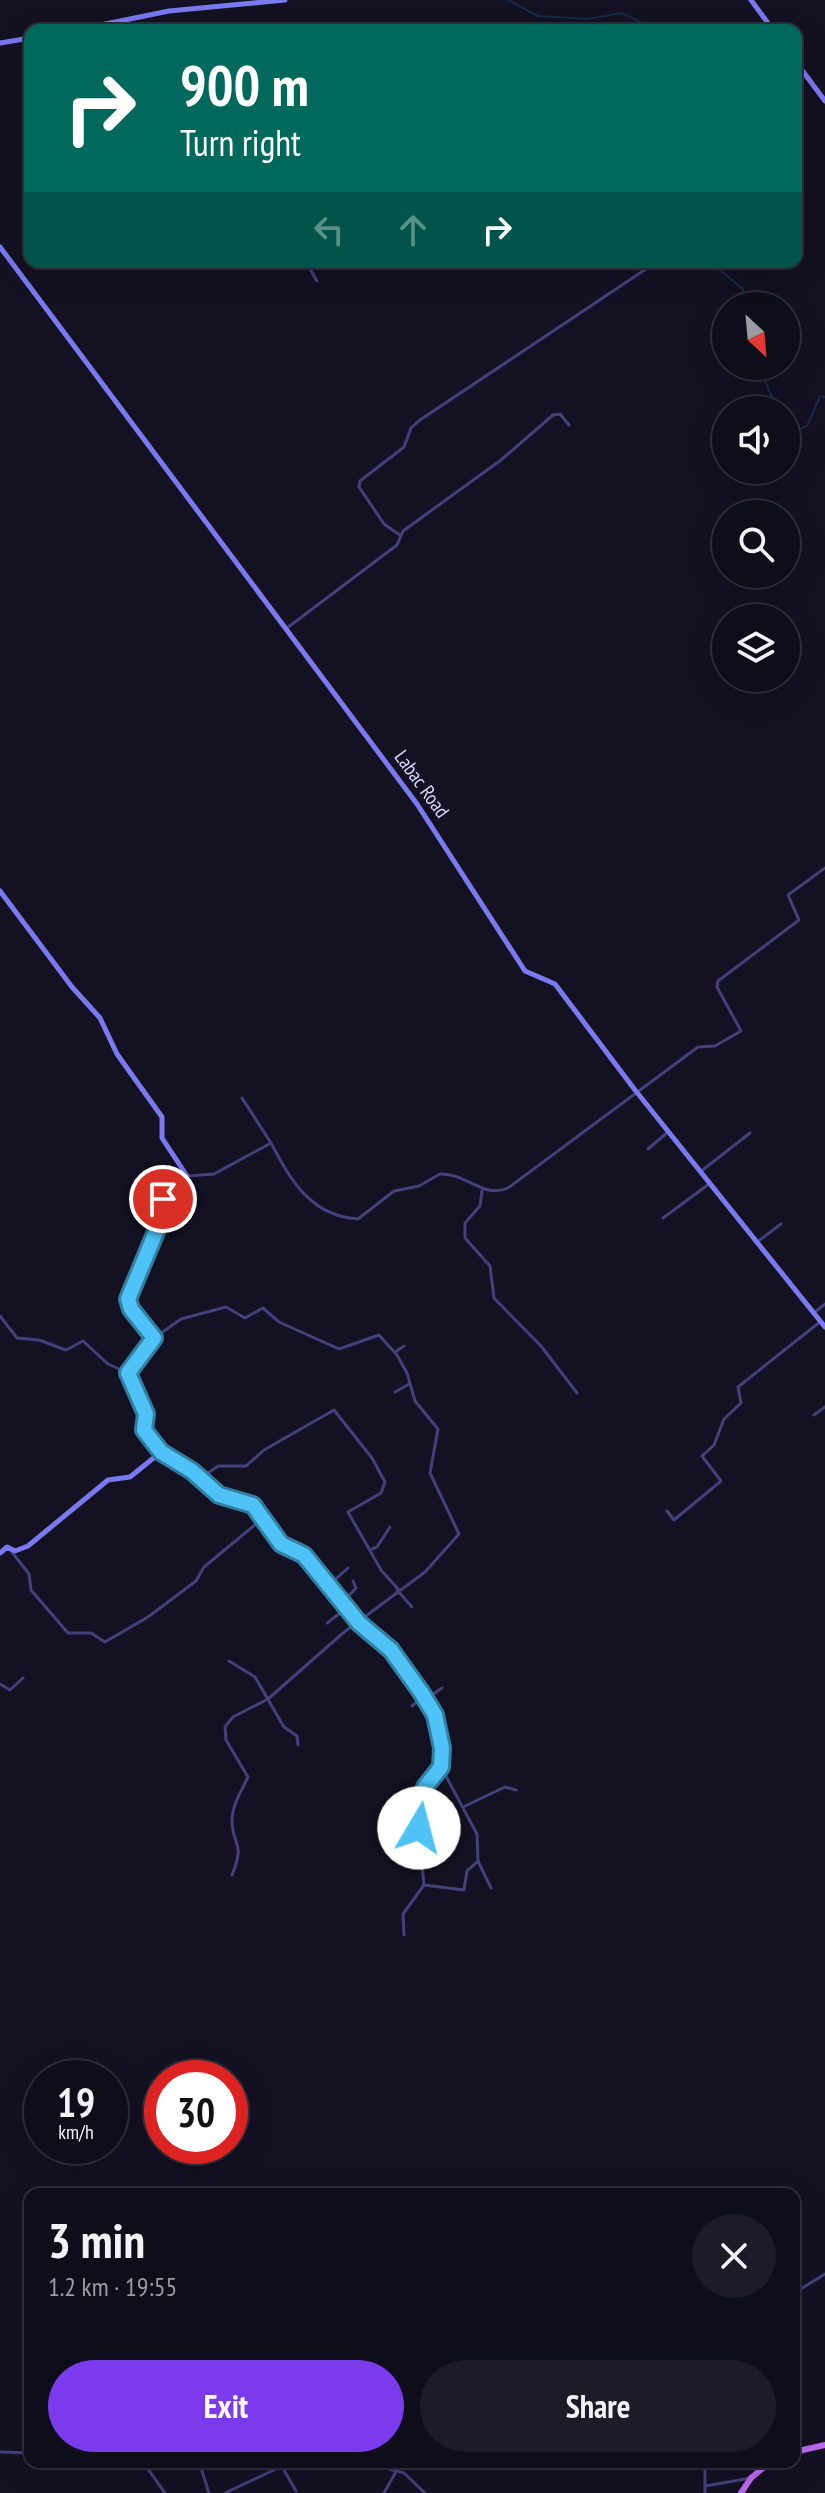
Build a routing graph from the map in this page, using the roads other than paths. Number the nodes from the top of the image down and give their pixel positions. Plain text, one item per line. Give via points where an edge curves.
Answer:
1 (285, 0) edge
2 (751, 0) edge
3 (219, 3) edge
4 (126, 20) junction
5 (106, 24) edge
6 (128, 24) edge
7 (769, 24) edge
8 (24, 39) edge
9 (0, 43) edge
10 (802, 70) edge
11 (825, 101) edge
12 (0, 247) edge
13 (309, 268) edge
14 (648, 268) edge
15 (317, 281) dead end
16 (569, 425) dead end
17 (400, 535) junction
18 (287, 628) junction
19 (825, 868) edge
20 (0, 891) edge
21 (635, 1090) junction
22 (242, 1098) dead end
23 (668, 1132) junction
24 (750, 1133) dead end
25 (271, 1143) junction
26 (648, 1149) dead end
27 (700, 1172) junction
28 (187, 1176) junction
29 (709, 1184) junction
30 (482, 1190) junction
31 (663, 1218) dead end
32 (781, 1224) dead end
33 (757, 1242) junction
34 (825, 1304) edge
35 (814, 1313) junction
36 (0, 1316) edge
37 (823, 1324) edge
38 (154, 1338) junction
39 (404, 1346) dead end
40 (395, 1352) junction
41 (128, 1373) junction
42 (409, 1384) junction
43 (395, 1392) dead end
44 (577, 1393) dead end
45 (825, 1407) edge
46 (814, 1415) dead end
47 (161, 1452) junction
48 (201, 1478) junction
49 (667, 1511) dead end
50 (262, 1519) junction
51 (390, 1527) dead end
52 (0, 1538) edge
53 (9, 1549) junction
54 (372, 1549) junction
55 (0, 1553) edge
56 (348, 1568) dead end
57 (353, 1581) dead end
58 (330, 1584) junction
59 (397, 1590) junction
60 (344, 1601) junction
61 (348, 1607) junction
62 (412, 1607) dead end
63 (327, 1623) dead end
64 (359, 1623) junction
65 (229, 1661) dead end
66 (23, 1678) dead end
67 (0, 1684) edge
68 (442, 1688) dead end
69 (425, 1698) junction
70 (268, 1699) junction
71 (412, 1706) dead end
72 (298, 1745) dead end
73 (441, 1767) junction
74 (516, 1790) dead end
75 (463, 1807) junction
76 (478, 1861) junction
77 (232, 1875) dead end
78 (424, 1885) junction
79 (491, 1888) dead end
80 (404, 1935) dead end
81 (825, 2274) edge
82 (800, 2289) edge
83 (825, 2445) edge
84 (800, 2451) edge
85 (0, 2452) edge
86 (24, 2453) edge
87 (145, 2468) edge
88 (201, 2468) edge
89 (275, 2468) edge
90 (283, 2468) edge
91 (389, 2468) edge
92 (705, 2468) edge
93 (763, 2468) edge
94 (397, 2470) junction
95 (751, 2478) junction
96 (705, 2486) junction
97 (296, 2491) dead end
98 (165, 2493) edge
99 (209, 2493) edge
100 (225, 2493) edge
101 (384, 2493) edge
102 (425, 2493) edge
103 (705, 2493) edge
104 (741, 2493) edge

1 - 3 street
2 - 7 street
3 - 4 street
4 - 5 street
4 - 6 street
8 - 9 street
10 - 11 street
12 - 18 street, Labac Road
13 - 15 street
14 - 17 street via 420,420 404,447 360,481 384,524
16 - 17 street via 560,414 553,415
17 - 18 street via 397,545
18 - 21 street, Labac Road via 443,840 525,971 555,984
19 - 21 street via 788,895 799,920 717,984 741,1031 715,1046 698,1047
20 - 28 street via 100,1018 117,1054 162,1117 162,1138
21 - 23 street, Labac Road
21 - 30 street via 516,1183 497,1192
22 - 25 street
23 - 26 street
23 - 27 street, Labac Road
24 - 27 street
25 - 28 street via 214,1174
25 - 30 street via 305,1198 342,1217 362,1218 394,1191 422,1185 440,1174 468,1179
27 - 29 street, Labac Road
28 - 38 street via 160,1203 158,1227 130,1287 131,1309
29 - 31 street
29 - 33 street, Labac Road
30 - 44 street via 480,1206 465,1223 465,1238 490,1266 494,1298
32 - 33 street
33 - 35 street, Labac Road
34 - 35 street
35 - 37 street, Labac Road
36 - 41 street via 17,1338 66,1350 83,1341 108,1364
37 - 49 street via 738,1387 741,1403 724,1419 714,1445 702,1456 721,1481 674,1520
38 - 40 street via 181,1319 207,1310 229,1308 245,1318 263,1308 279,1322 339,1349 376,1335
38 - 41 street
39 - 40 street
40 - 42 street
41 - 47 street via 146,1414 144,1430
42 - 43 street
42 - 59 street via 415,1401 438,1429 430,1473 459,1534 425,1572
45 - 46 street
47 - 48 street
47 - 53 street via 130,1477 108,1480 38,1539
48 - 50 street via 219,1495 250,1502
48 - 54 street via 218,1466 246,1466 334,1410 385,1482 381,1493 348,1512
50 - 53 street via 204,1567 196,1581 105,1642 91,1633 68,1633 31,1590 29,1574
50 - 58 street via 281,1544 304,1555
51 - 54 street
52 - 53 street
53 - 55 street
54 - 59 street
56 - 58 street
57 - 60 street via 356,1588
58 - 60 street
59 - 62 street
59 - 64 street
60 - 61 street
61 - 63 street
61 - 64 street
64 - 69 street via 391,1650
64 - 70 street
65 - 70 street via 255,1677
66 - 67 street via 10,1690
68 - 69 street
69 - 71 street
69 - 73 street via 435,1715
70 - 72 street via 284,1727 297,1736
70 - 77 street via 233,1717 225,1727 226,1740 248,1777 234,1805 233,1831 241,1852
73 - 75 street
73 - 78 street via 424,1792 419,1835
74 - 75 street via 505,1787
75 - 76 street via 479,1838
76 - 78 street via 467,1871 464,1890
76 - 79 street
78 - 80 street via 403,1914
81 - 82 street
83 - 84 main road
85 - 86 street
87 - 98 street
88 - 99 street
89 - 100 street
90 - 97 street
91 - 94 street
92 - 96 street
93 - 95 main road
94 - 101 street
94 - 102 street
95 - 96 street
95 - 104 main road
96 - 103 street

